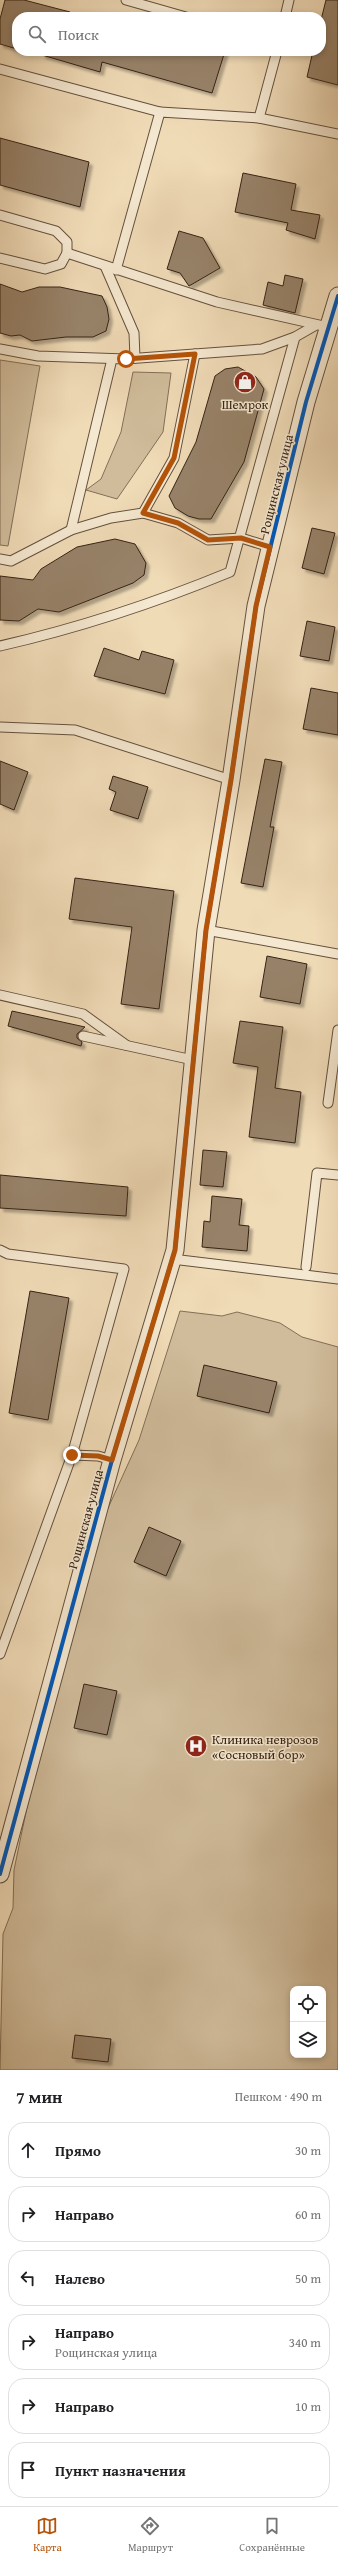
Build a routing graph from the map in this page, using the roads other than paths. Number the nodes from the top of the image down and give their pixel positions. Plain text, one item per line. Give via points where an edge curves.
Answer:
1 (126, 0) edge
2 (288, 0) edge
3 (168, 12) edge
4 (286, 12) edge
5 (276, 56) edge
6 (0, 69) edge
7 (160, 112) junction
8 (259, 118) junction
9 (338, 134) edge
10 (0, 215) edge
11 (67, 253) junction
12 (0, 258) edge
13 (105, 266) junction
14 (116, 270) junction
15 (338, 296) edge
16 (322, 326) junction
17 (294, 336) junction
18 (0, 350) edge
19 (195, 354) junction
20 (135, 358) junction
21 (112, 359) junction
22 (143, 513) junction
23 (71, 530) junction
24 (241, 538) junction
25 (270, 547) junction
26 (0, 559) edge
27 (0, 646) edge
28 (0, 727) edge
29 (231, 780) junction
30 (206, 930) junction
31 (338, 954) edge
32 (0, 995) edge
33 (338, 1030) edge
34 (83, 1036) dead end
35 (126, 1046) junction
36 (193, 1060) junction
37 (328, 1104) dead end
38 (338, 1175) edge
39 (0, 1250) edge
40 (172, 1259) junction
41 (306, 1267) dead end
42 (338, 1279) edge
43 (72, 1455) junction
44 (112, 1460) junction
45 (0, 1654) edge
46 (0, 1874) edge

1 - 3 lane
2 - 4 lane
5 - 8 lane
6 - 7 lane
7 - 8 lane
7 - 14 lane
8 - 9 lane
10 - 11 lane via 56,231 67,242
11 - 12 lane via 61,264 45,269
11 - 13 lane
13 - 14 lane
13 - 20 lane via 134,333
14 - 16 lane via 217,302
15 - 16 street, Рощинская улица
16 - 17 lane
16 - 25 street, Рощинская улица
17 - 19 lane via 262,349
17 - 24 lane
18 - 21 lane via 38,356
19 - 20 lane
19 - 22 lane via 174,458
20 - 21 lane
21 - 23 lane
22 - 23 lane via 111,518
22 - 24 lane via 178,523 208,540
23 - 26 lane via 11,561
24 - 25 lane
24 - 27 lane via 230,572 163,599 44,636
25 - 29 street, Рощинская улица via 256,606
28 - 29 lane via 75,730
29 - 30 street, Рощинская улица
30 - 31 lane
30 - 36 street, Рощинская улица
32 - 35 lane via 83,1014
33 - 37 lane
34 - 35 lane
35 - 36 lane
36 - 40 street, Рощинская улица
38 - 41 lane via 317,1173
39 - 43 lane via 8,1254 124,1269
40 - 42 lane
40 - 44 street, Рощинская улица
43 - 44 lane via 98,1456
43 - 45 lane
44 - 46 street, Рощинская улица

